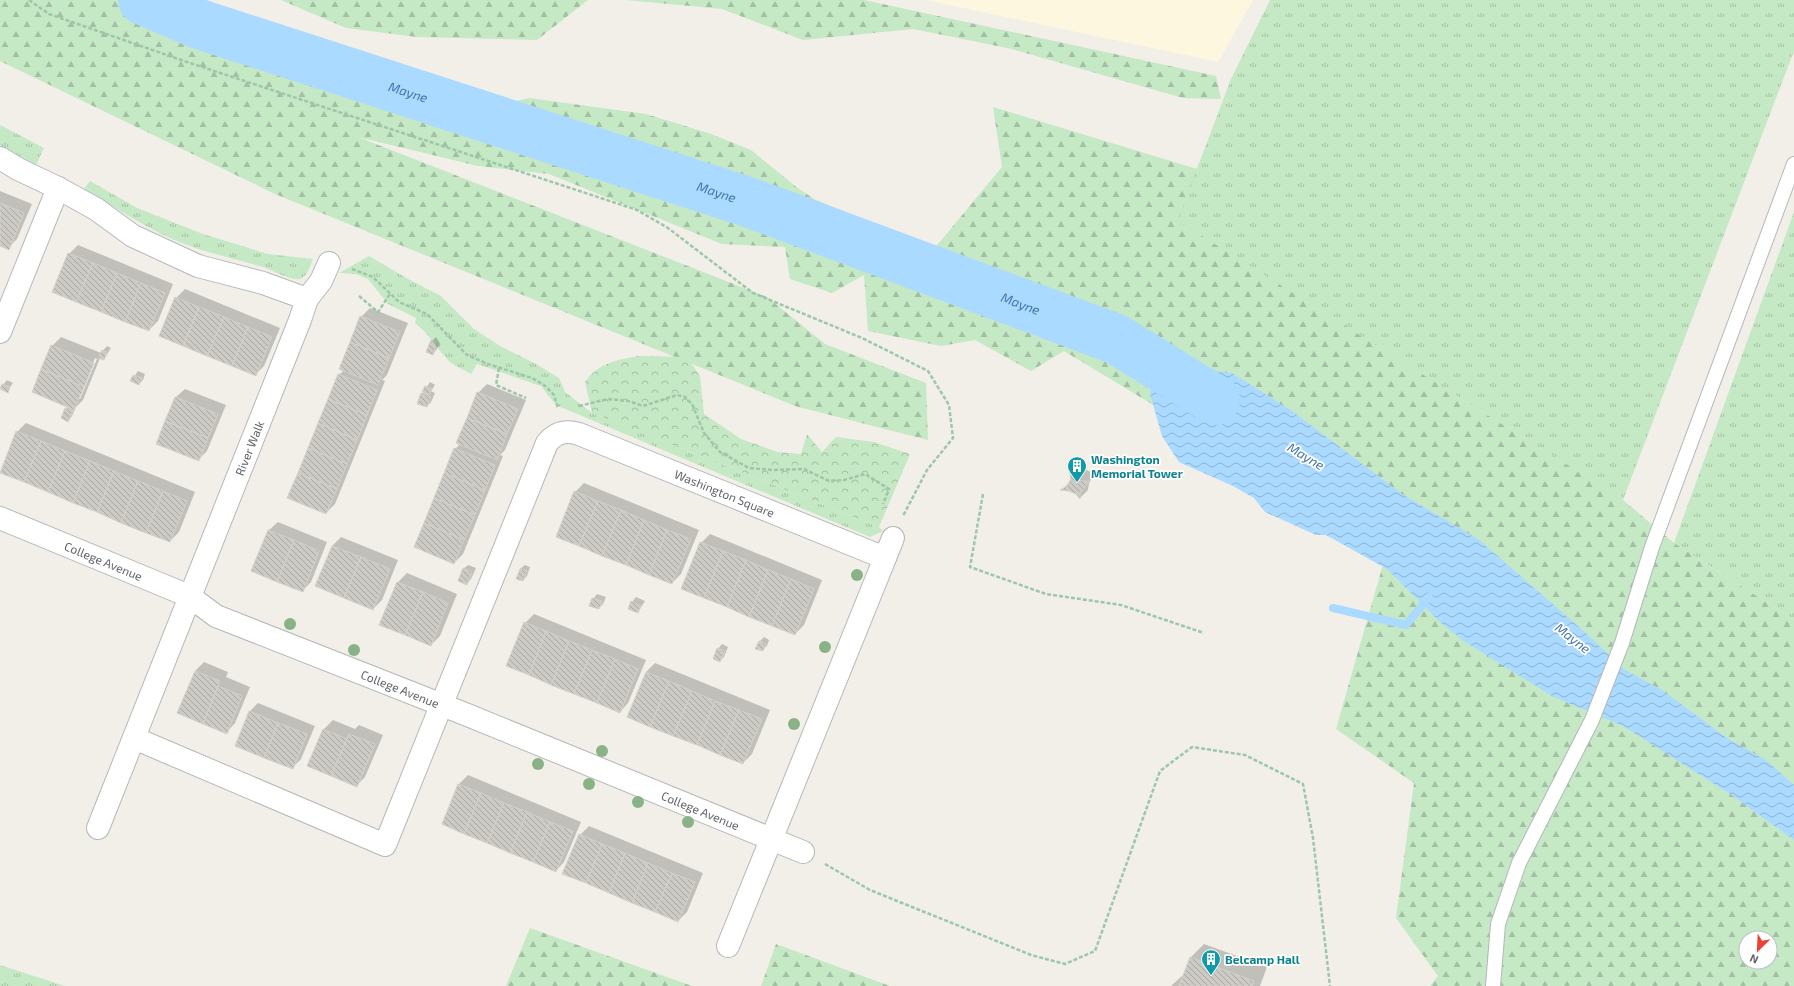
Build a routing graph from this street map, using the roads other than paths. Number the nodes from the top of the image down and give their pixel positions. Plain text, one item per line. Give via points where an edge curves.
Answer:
1 (0, 158) edge
2 (1794, 164) edge
3 (58, 188) junction
4 (329, 263) road end
5 (307, 299) junction
6 (0, 332) edge
7 (0, 518) edge
8 (893, 538) road end
9 (885, 558) junction
10 (189, 596) junction
11 (442, 705) junction
12 (134, 738) junction
13 (98, 828) dead end
14 (772, 839) junction
15 (804, 852) road end
16 (728, 946) dead end
17 (1493, 986) edge

1 - 3 street
2 - 17 lane via 1652,547 1622,643 1592,720 1519,863 1498,924
3 - 5 street via 133,236 198,266 263,283
3 - 6 street
4 - 5 street, River Walk
5 - 10 street, River Walk
7 - 10 street, College Avenue
8 - 9 street
9 - 11 street, Washington Square via 579,434 557,434 547,443
9 - 14 street
10 - 11 street, College Avenue via 216,616
10 - 12 street, River Walk
11 - 12 street via 385,845
11 - 14 street, College Avenue
12 - 13 street, River Walk
14 - 15 street, College Avenue
14 - 16 street

